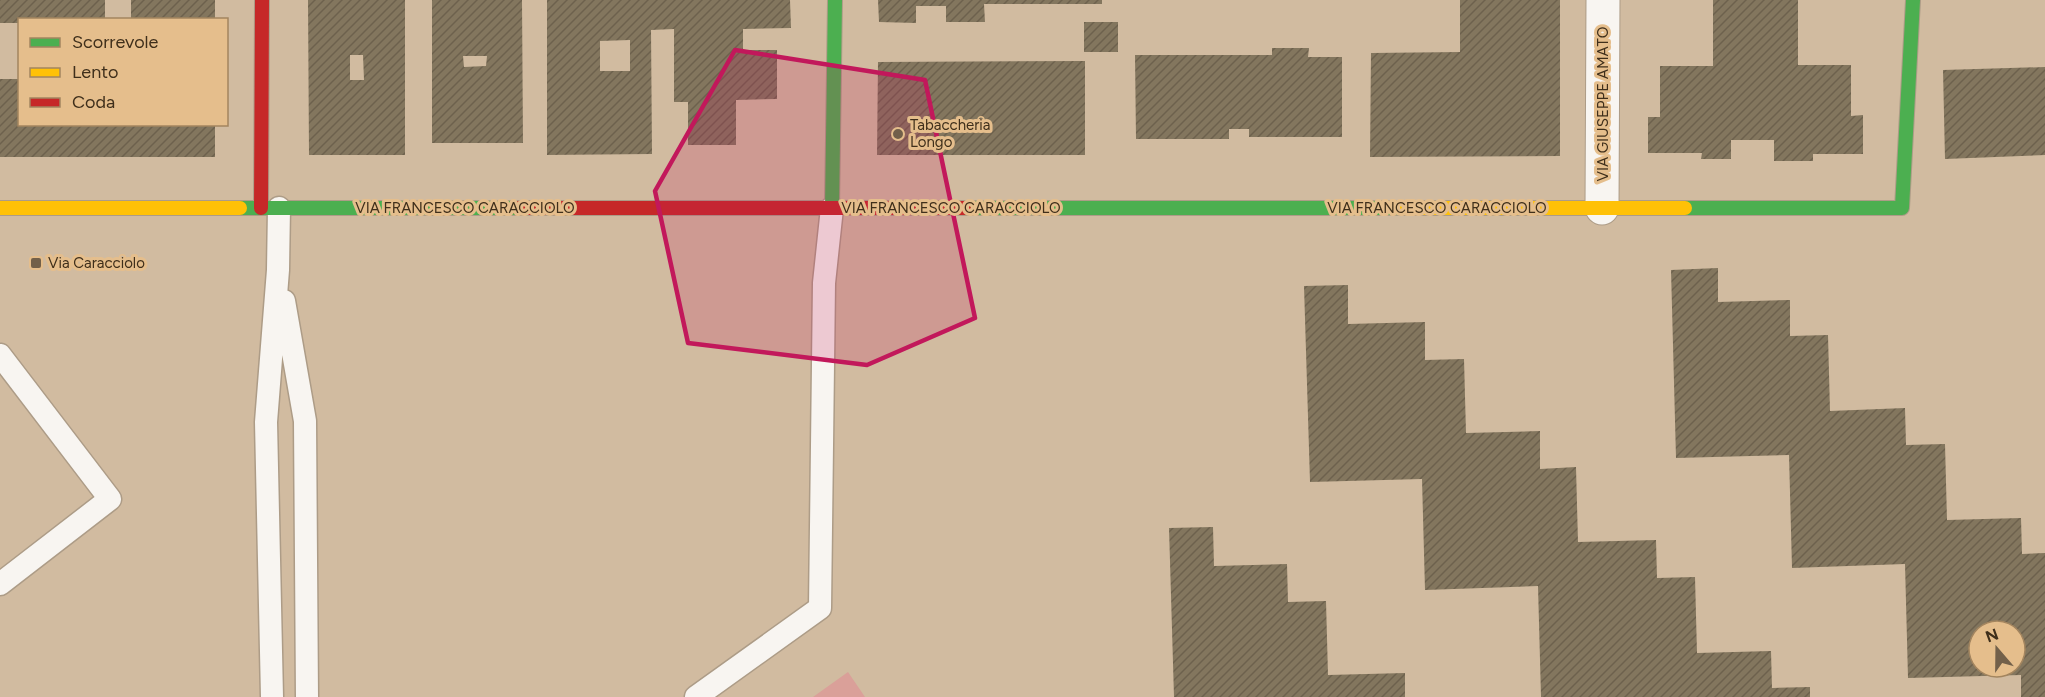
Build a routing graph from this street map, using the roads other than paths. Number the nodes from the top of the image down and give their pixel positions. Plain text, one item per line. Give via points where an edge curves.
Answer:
1 (262, 0) edge
2 (834, 0) edge
3 (1603, 0) edge
4 (1913, 0) edge
5 (0, 208) edge
6 (270, 208) junction
7 (832, 208) junction
8 (1602, 208) junction
9 (278, 270) junction
10 (0, 355) edge
11 (0, 584) edge
12 (272, 697) edge
13 (307, 697) edge
14 (696, 697) edge

1 - 6 street
2 - 7 street
3 - 8 street, VIA GIUSEPPE AMATO
4 - 8 street, VIA FRANCESCO CARACCIOLO via 1902,208
5 - 6 street, VIA FRANCESCO CARACCIOLO
6 - 7 street, VIA FRANCESCO CARACCIOLO
6 - 9 lane
7 - 8 street, VIA FRANCESCO CARACCIOLO
7 - 14 lane via 824,283 820,608
9 - 12 lane via 266,422
9 - 13 lane via 305,421
10 - 11 lane via 110,499

